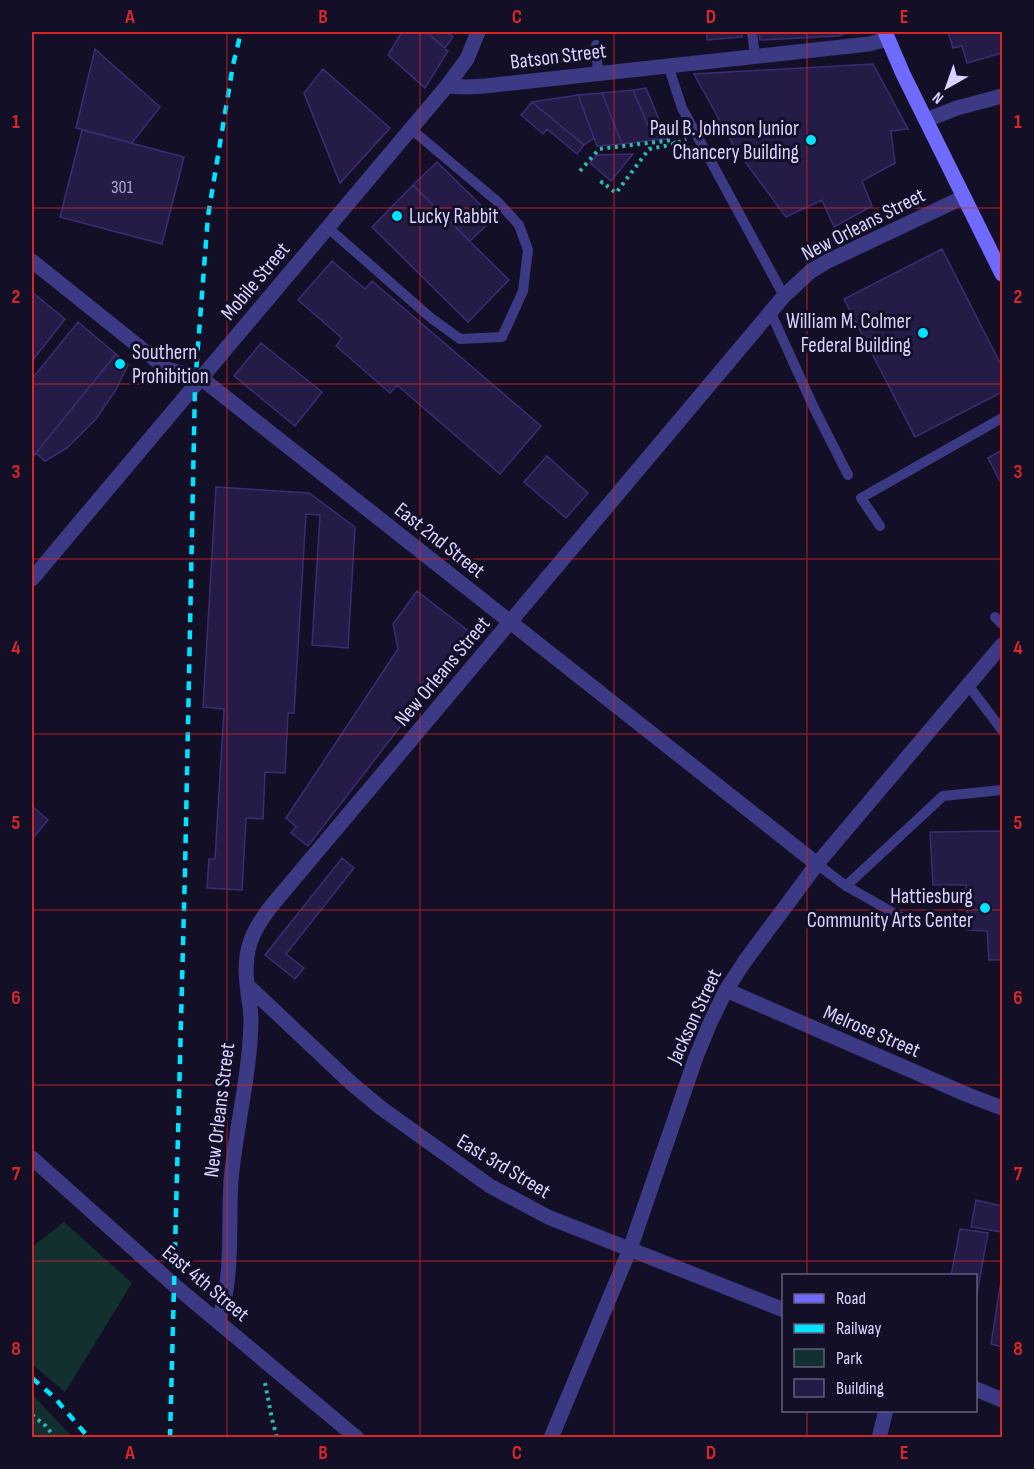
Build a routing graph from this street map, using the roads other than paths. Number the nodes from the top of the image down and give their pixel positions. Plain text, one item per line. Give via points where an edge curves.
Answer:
1 (478, 32) edge
2 (752, 32) edge
3 (887, 35) edge
4 (596, 45) dead end
5 (755, 56) junction
6 (668, 65) junction
7 (598, 72) junction
8 (447, 86) junction
9 (1002, 96) edge
10 (926, 120) junction
11 (411, 129) junction
12 (964, 197) junction
13 (327, 227) junction
14 (32, 261) edge
15 (1002, 274) edge
16 (784, 296) junction
17 (770, 311) junction
18 (201, 378) junction
19 (1002, 418) edge
20 (848, 475) dead end
21 (880, 526) dead end
22 (32, 579) edge
23 (511, 622) junction
24 (1002, 645) edge
25 (968, 686) junction
26 (1002, 730) edge
27 (1002, 790) edge
28 (817, 864) junction
29 (846, 886) junction
30 (910, 922) dead end
31 (247, 985) junction
32 (726, 990) junction
33 (1002, 1108) edge
34 (32, 1158) edge
35 (630, 1249) junction
36 (782, 1310) edge
37 (218, 1321) junction
38 (977, 1390) edge
39 (1002, 1400) edge
40 (885, 1412) edge
41 (357, 1437) edge
42 (551, 1437) edge
43 (879, 1437) edge

1 - 8 street, Mobile Street via 466,59
2 - 5 lane
3 - 5 street, Batson Street via 869,44
3 - 10 main road
4 - 7 lane
5 - 6 street, Batson Street
6 - 7 street, Batson Street
6 - 16 lane via 695,134
7 - 8 street, Batson Street via 485,86
8 - 11 street, Mobile Street
9 - 10 street
10 - 12 main road
11 - 13 street, Mobile Street
11 - 13 lane via 498,202 519,225 528,250 523,291 502,337 460,339
12 - 15 main road
12 - 16 street, New Orleans Street via 826,262
13 - 18 street, Mobile Street
14 - 18 street, East 2nd Street via 167,369
16 - 17 street, New Orleans Street
17 - 20 lane
17 - 23 street, New Orleans Street
18 - 22 street, Mobile Street
18 - 23 street, East 2nd Street
19 - 21 lane via 861,498
23 - 28 street, East 2nd Street
23 - 31 street, New Orleans Street via 265,914 249,942
24 - 25 street, Jackson Street
25 - 26 lane
25 - 28 street, Jackson Street
27 - 29 lane via 943,796
28 - 29 lane
28 - 32 street, Jackson Street
29 - 30 lane
31 - 35 street, East 3rd Street via 351,1083 463,1168 548,1217
31 - 37 street, New Orleans Street via 249,1052 231,1180 227,1292
32 - 33 street, Melrose Street
32 - 35 street, Jackson Street via 696,1057
34 - 37 street, East 4th Street
35 - 36 street, East 3rd Street
35 - 42 street, Jackson Street
37 - 41 street, East 4th Street
38 - 39 street
40 - 43 street

